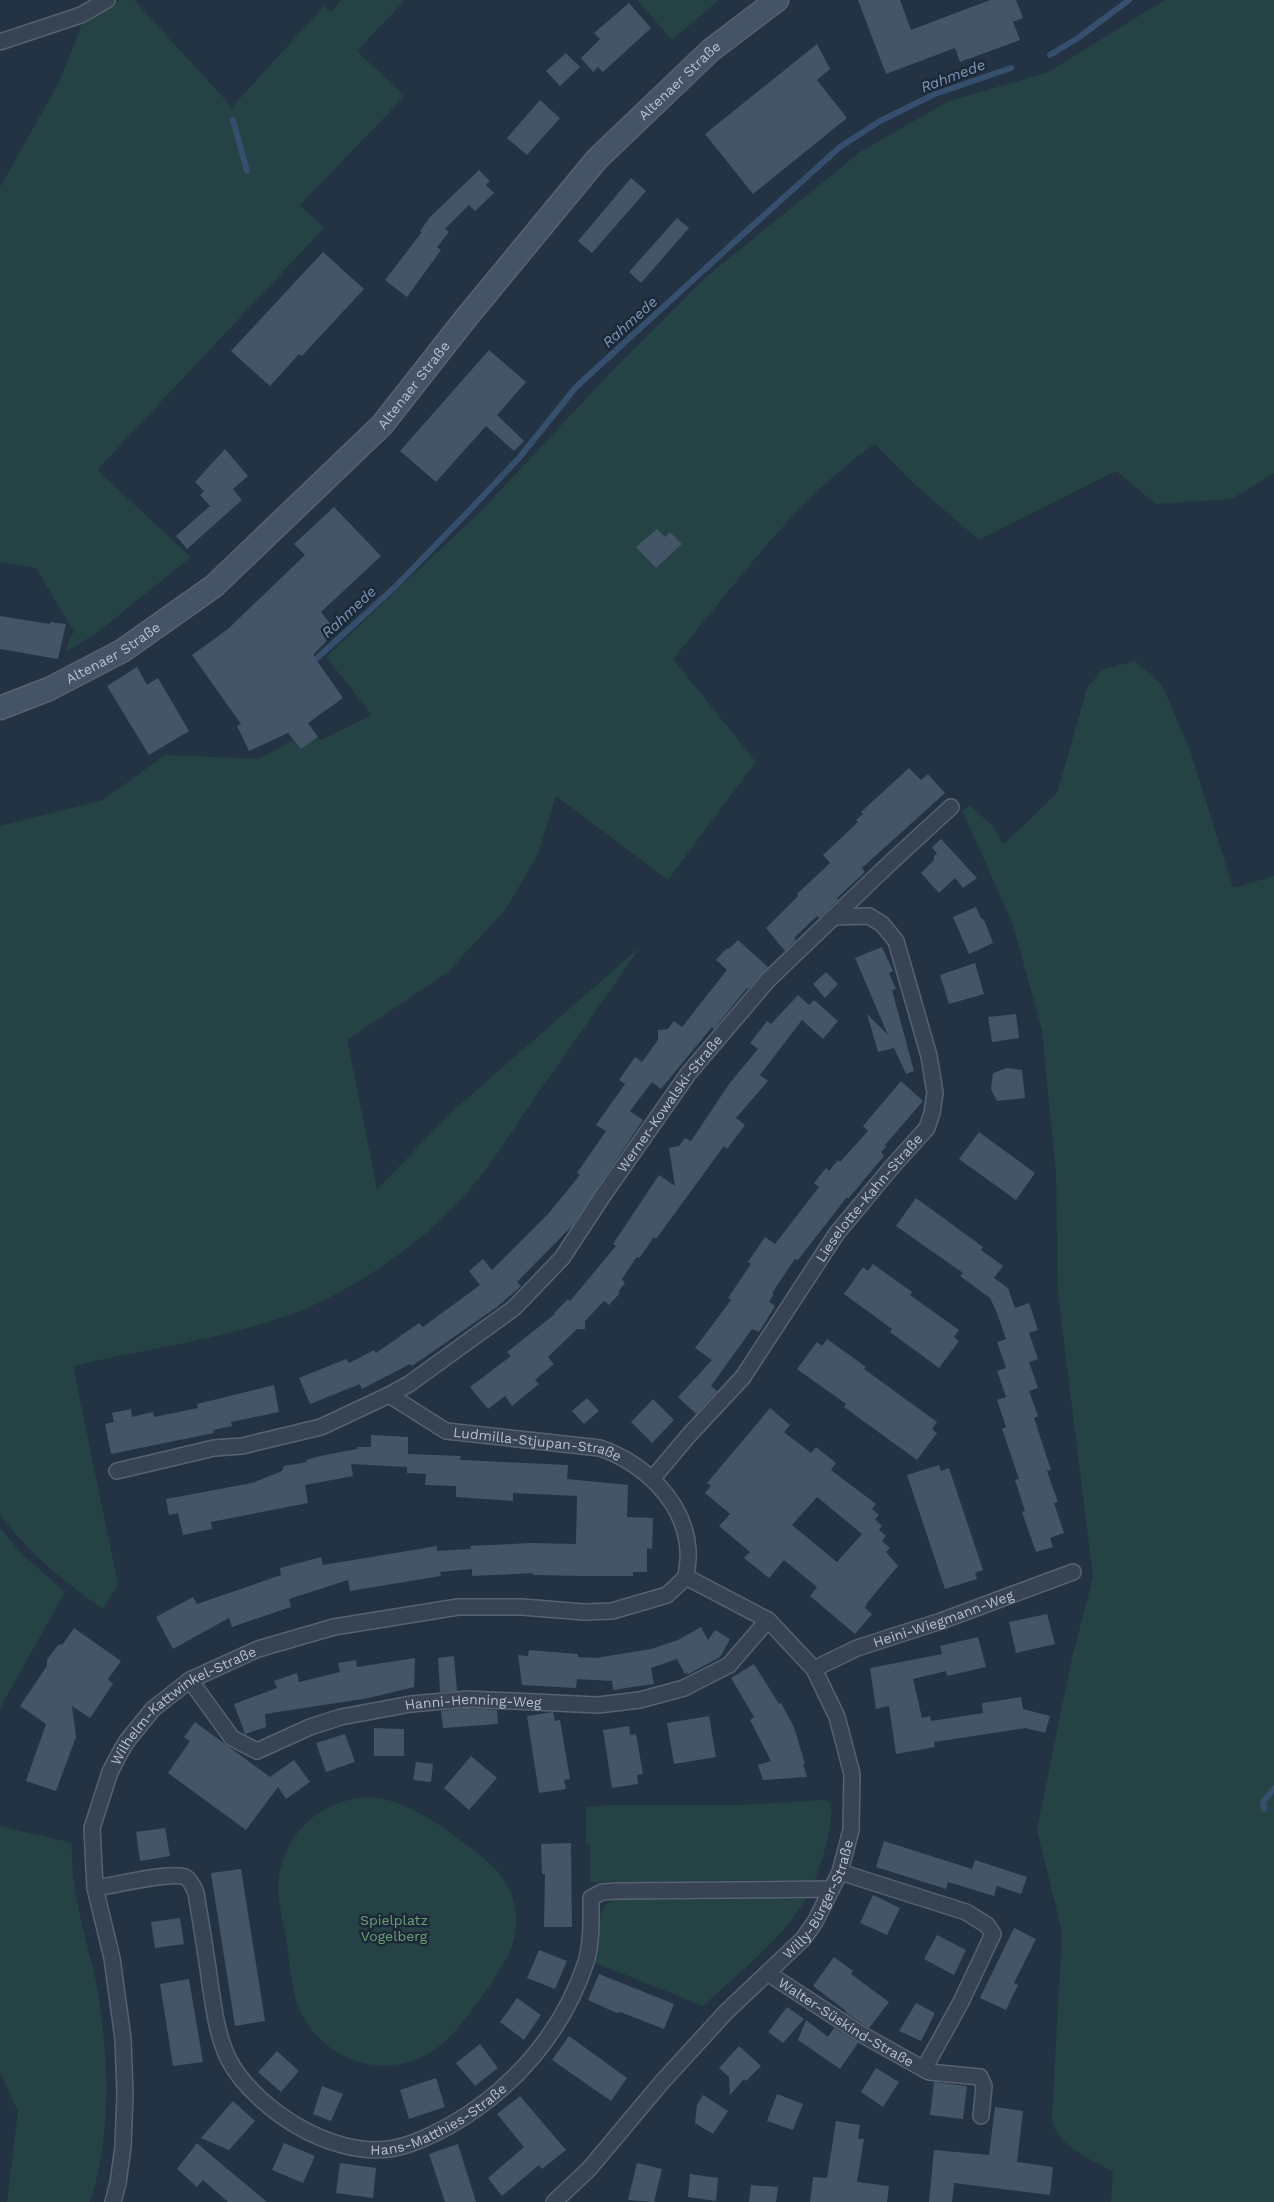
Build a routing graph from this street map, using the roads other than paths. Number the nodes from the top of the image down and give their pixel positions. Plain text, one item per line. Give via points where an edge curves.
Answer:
1 (107, 0) edge
2 (777, 0) edge
3 (0, 42) edge
4 (0, 708) edge
5 (951, 807) dead end
6 (833, 917) junction
7 (389, 1395) junction
8 (117, 1471) dead end
9 (652, 1479) junction
10 (1073, 1572) dead end
11 (686, 1577) junction
12 (768, 1620) junction
13 (814, 1669) junction
14 (190, 1680) junction
15 (840, 1872) junction
16 (95, 1888) junction
17 (832, 1889) junction
18 (768, 1974) junction
19 (924, 2070) junction
20 (981, 2116) dead end
21 (113, 2202) edge
22 (554, 2202) edge

1 - 3 street via 81,15
2 - 4 main road, Altenaer Straße via 711,50 598,159 466,318 382,426 214,586 122,651 43,692
5 - 6 street, Werner-Kowalski-Straße
6 - 7 street, Werner-Kowalski-Straße via 768,980 688,1074 562,1258 514,1308
6 - 9 street, Lieselotte-Kahn-Straße via 869,916 882,924 896,941 929,1056 934,1093 927,1128 837,1233 743,1378
7 - 8 street via 321,1427
7 - 9 street, Ludmilla-Stjupan-Straße via 446,1432 600,1448 620,1455
9 - 11 street, Ludmilla-Stjupan-Straße via 670,1500 680,1520 688,1549
10 - 13 street, Heini-Wiegmann-Weg via 941,1622 857,1648
11 - 12 street, Willy-Bürger-Straße
11 - 14 street, Wilhelm-Kattwinkel-Straße via 667,1595 612,1611 458,1607 334,1627 258,1649
12 - 13 street, Willy-Bürger-Straße
12 - 14 street, Hanni-Henning-Weg via 729,1665 684,1688 640,1700 598,1705 468,1699 411,1704 341,1717 256,1751 232,1738
13 - 15 street, Willy-Bürger-Straße via 837,1717 852,1774 851,1830
14 - 16 street, Wilhelm-Kattwinkel-Straße via 153,1709 127,1740 110,1772 92,1828
15 - 17 street, Willy-Bürger-Straße
15 - 19 street, Walter-Süskind-Straße via 966,1912 987,1925 993,1934
16 - 17 street, Hans-Matthies-Straße via 168,1876 185,1877 196,1893 220,2037 229,2061 255,2093 284,2118 326,2139 368,2150 391,2149 426,2138 489,2101 517,2076 539,2050 574,1993 586,1960 591,1898 596,1894 618,1891
16 - 21 street, Wilhelm-Kattwinkel-Straße via 112,1958 123,2039 123,2147
17 - 18 street, Willy-Bürger-Straße via 803,1940
18 - 19 street, Walter-Süskind-Straße
18 - 22 street, Willy-Bürger-Straße via 726,2012 589,2170
19 - 20 street, Walter-Süskind-Straße via 980,2077 984,2086

